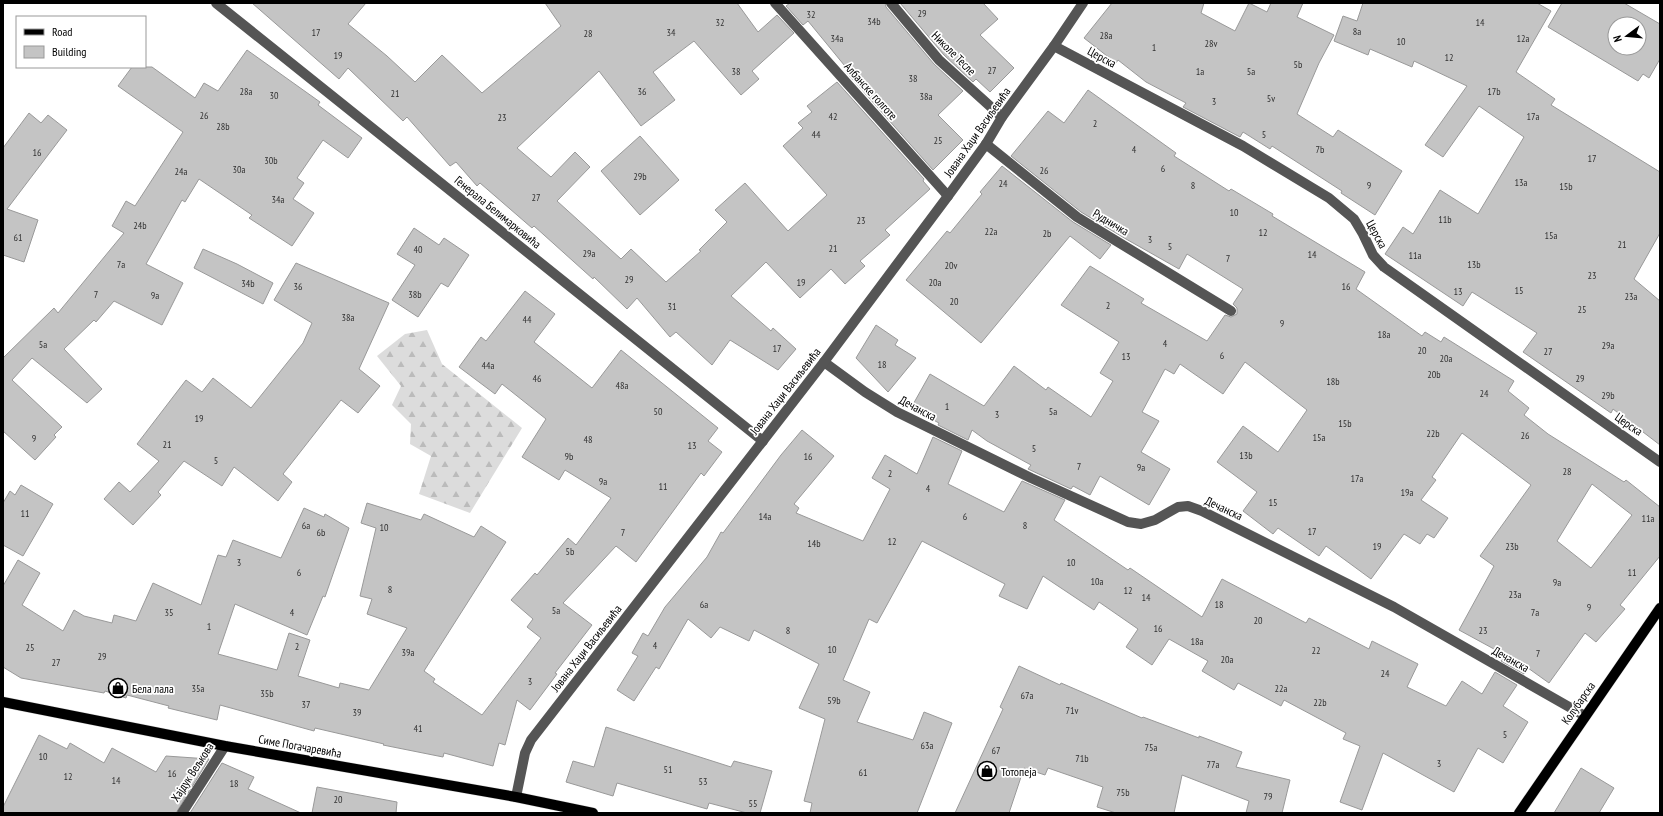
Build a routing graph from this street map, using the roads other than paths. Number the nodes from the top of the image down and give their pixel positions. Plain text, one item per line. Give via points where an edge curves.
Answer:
1 (216, 3) edge
2 (775, 3) edge
3 (891, 3) edge
4 (1083, 3) edge
5 (1054, 46) junction
6 (1002, 117) junction
7 (986, 144) junction
8 (948, 196) junction
9 (1231, 311) dead end
10 (824, 362) junction
11 (763, 441) junction
12 (1660, 462) edge
13 (1660, 608) edge
14 (3, 702) edge
15 (1585, 716) junction
16 (225, 746) junction
17 (516, 797) junction
18 (182, 813) edge
19 (593, 813) edge
20 (1519, 813) edge

1 - 11 street, Генерала Белимарковића
2 - 8 street, Албанске голготе
3 - 6 street, Николе Тесле via 939,60
4 - 5 street, Јована Хаџи Васиљевића
5 - 6 street, Јована Хаџи Васиљевића
5 - 12 street, Церска via 1243,146 1329,198 1354,219 1373,255 1384,267
6 - 7 street, Јована Хаџи Васиљевића
7 - 8 street, Јована Хаџи Васиљевића
7 - 9 street, Рудничка via 1077,217
8 - 10 street, Јована Хаџи Васиљевића
10 - 11 street, Јована Хаџи Васиљевића
10 - 15 street, Дечанска via 897,412 1128,522 1141,524 1178,507 1188,506 1202,511 1394,607
11 - 17 street, Јована Хаџи Васиљевића via 531,740
13 - 15 main road, Колубарска
14 - 16 main road, Симе Погачаревића
15 - 20 main road, Колубарска
16 - 17 main road, Симе Погачаревића
16 - 18 street, Хајдук Вељкова
17 - 19 main road, Симе Погачаревића

